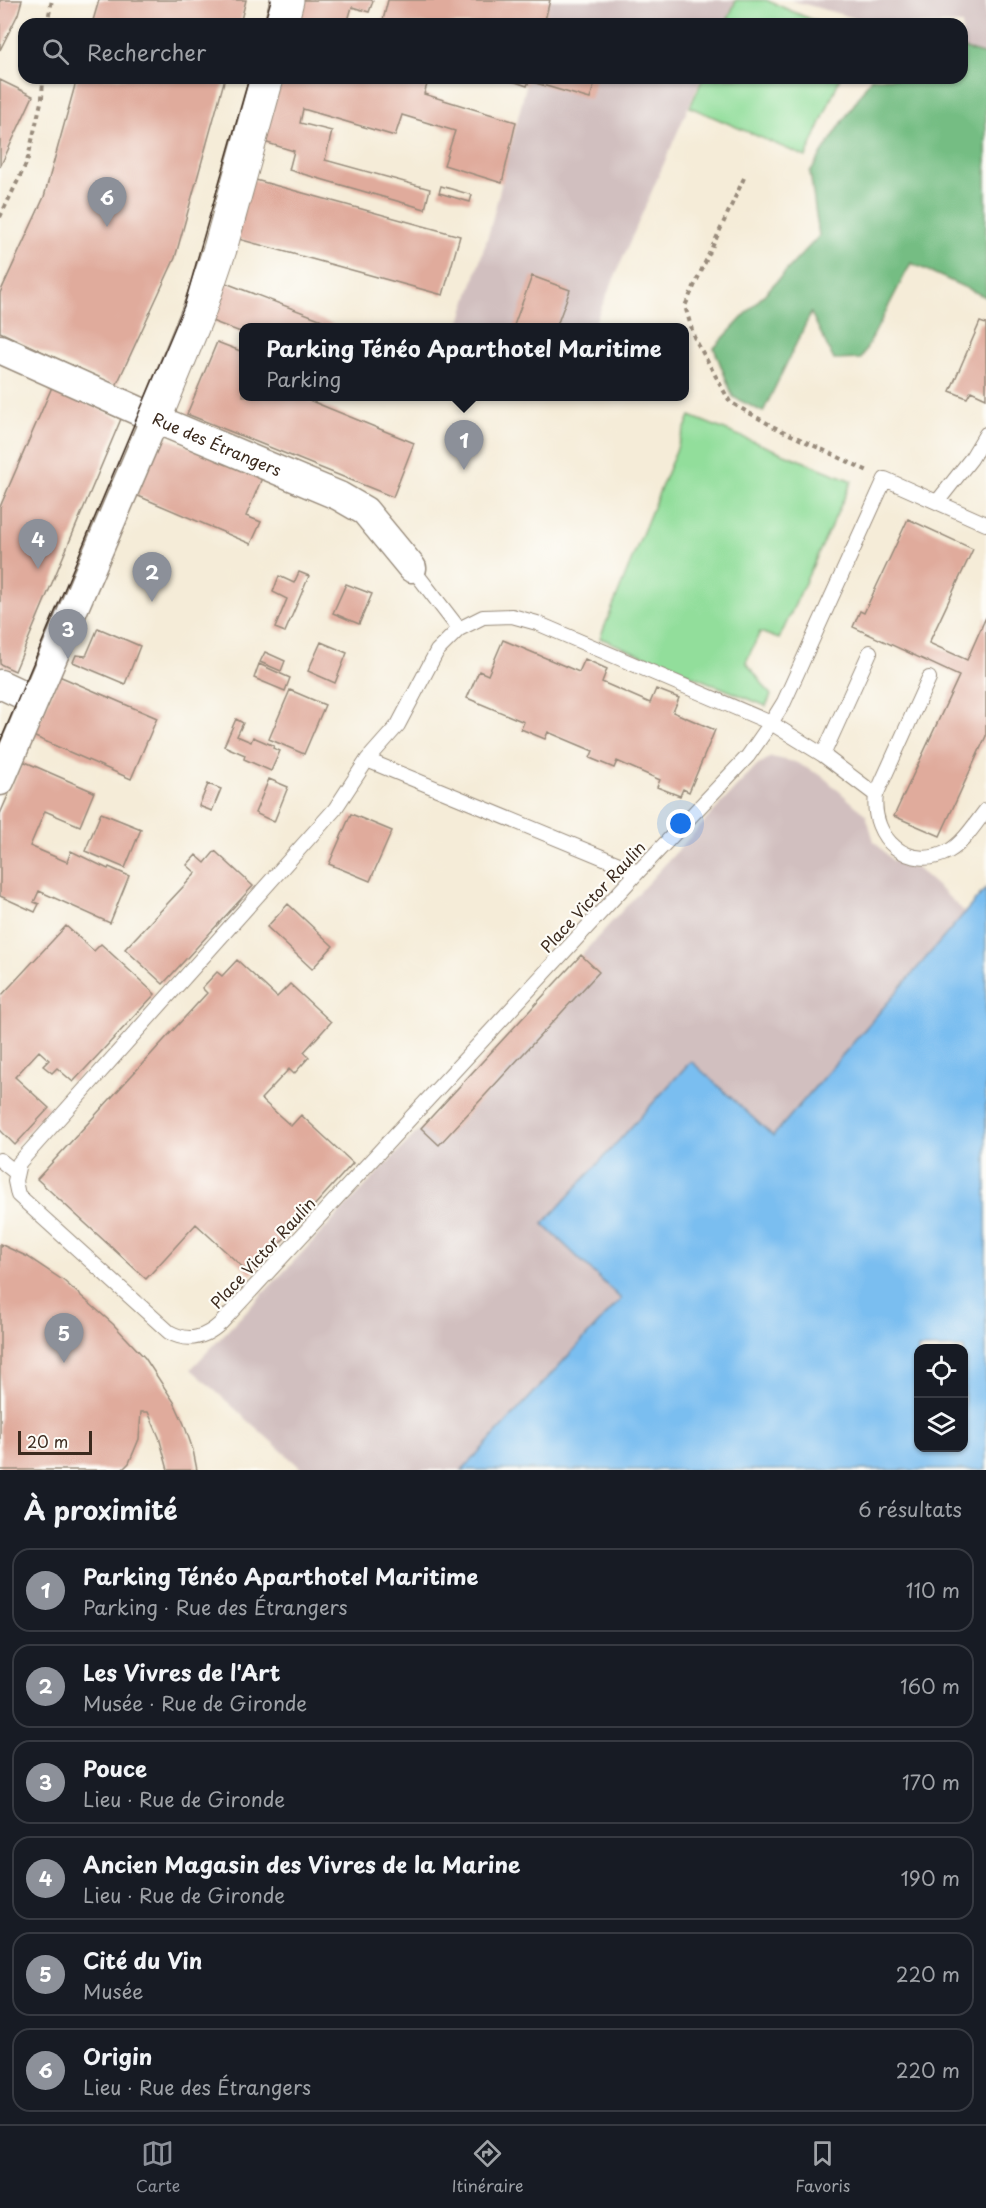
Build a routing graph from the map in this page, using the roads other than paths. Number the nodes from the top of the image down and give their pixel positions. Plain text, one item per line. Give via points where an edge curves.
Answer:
1 (287, 0) edge
2 (282, 18) edge
3 (265, 84) edge
4 (0, 350) edge
5 (155, 418) junction
6 (986, 434) edge
7 (937, 502) junction
8 (986, 524) edge
9 (411, 568) joint
10 (459, 629) junction
11 (870, 652) dead end
12 (929, 678) dead end
13 (0, 684) edge
14 (34, 700) junction
15 (771, 723) junction
16 (823, 755) junction
17 (367, 760) junction
18 (0, 781) edge
19 (876, 795) junction
20 (986, 810) edge
21 (638, 872) junction
22 (0, 1160) edge
23 (15, 1172) junction

1 - 2 street
3 - 5 street via 217,257
4 - 5 street, Rue des Étrangers
5 - 9 street, Rue des Étrangers via 339,496 365,511
5 - 14 street
6 - 7 lane
7 - 8 lane
7 - 15 lane, Place Victor Raulin via 885,479
9 - 10 lane
10 - 15 lane via 483,617 512,616 537,623
10 - 17 lane via 437,651 398,725
11 - 16 lane
12 - 19 lane
13 - 14 street
14 - 18 street
15 - 16 lane
15 - 21 lane, Place Victor Raulin via 748,756
16 - 19 lane
17 - 21 lane
17 - 23 lane via 335,809 28,1151
19 - 20 lane via 876,818 885,837 907,854 924,857 950,851
21 - 23 lane, Place Victor Raulin via 237,1307 205,1336 185,1338 169,1332 18,1195
22 - 23 lane

